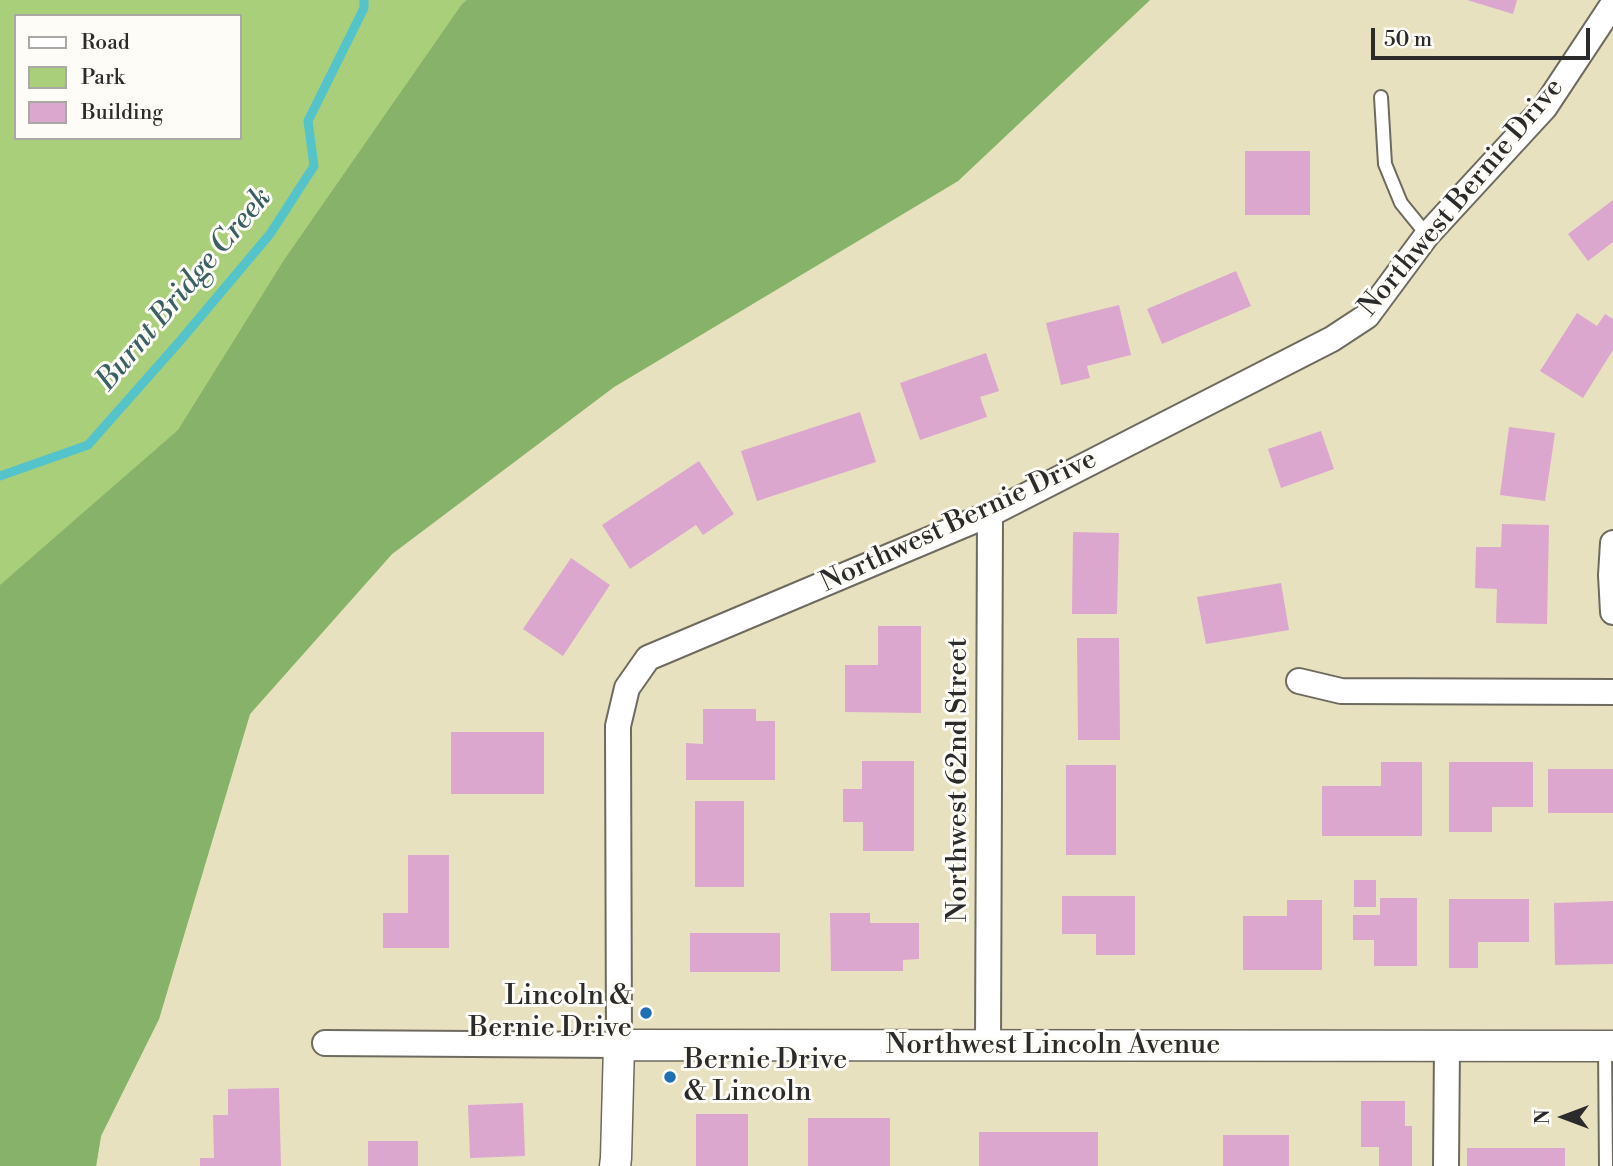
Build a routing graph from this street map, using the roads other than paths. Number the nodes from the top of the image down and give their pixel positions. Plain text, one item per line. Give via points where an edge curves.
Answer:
1 (1609, 19) edge
2 (1381, 97) dead end
3 (1427, 235) junction
4 (990, 514) junction
5 (1613, 543) edge
6 (1613, 612) edge
7 (1299, 681) dead end
8 (1613, 692) edge
9 (324, 1043) dead end
10 (619, 1045) junction
11 (1447, 1045) junction
12 (988, 1046) junction
13 (1609, 1046) edge
14 (615, 1166) edge
15 (1446, 1166) edge
16 (1606, 1166) edge

1 - 3 street, Northwest Bernie Drive via 1545,107
2 - 3 lane via 1385,163 1401,203
3 - 4 street, Northwest Bernie Drive via 1367,316 1332,340
4 - 10 street, Northwest Bernie Drive via 648,658 627,688 618,726
4 - 12 street, Northwest 62nd Street
5 - 6 street
7 - 8 street via 1341,691
9 - 10 street, Northwest Lincoln Avenue
10 - 12 street, Northwest Lincoln Avenue
10 - 14 street, Northwest Bernie Drive
11 - 12 street, Northwest Lincoln Avenue
11 - 13 street, Northwest Lincoln Avenue
11 - 15 street
13 - 16 lane

